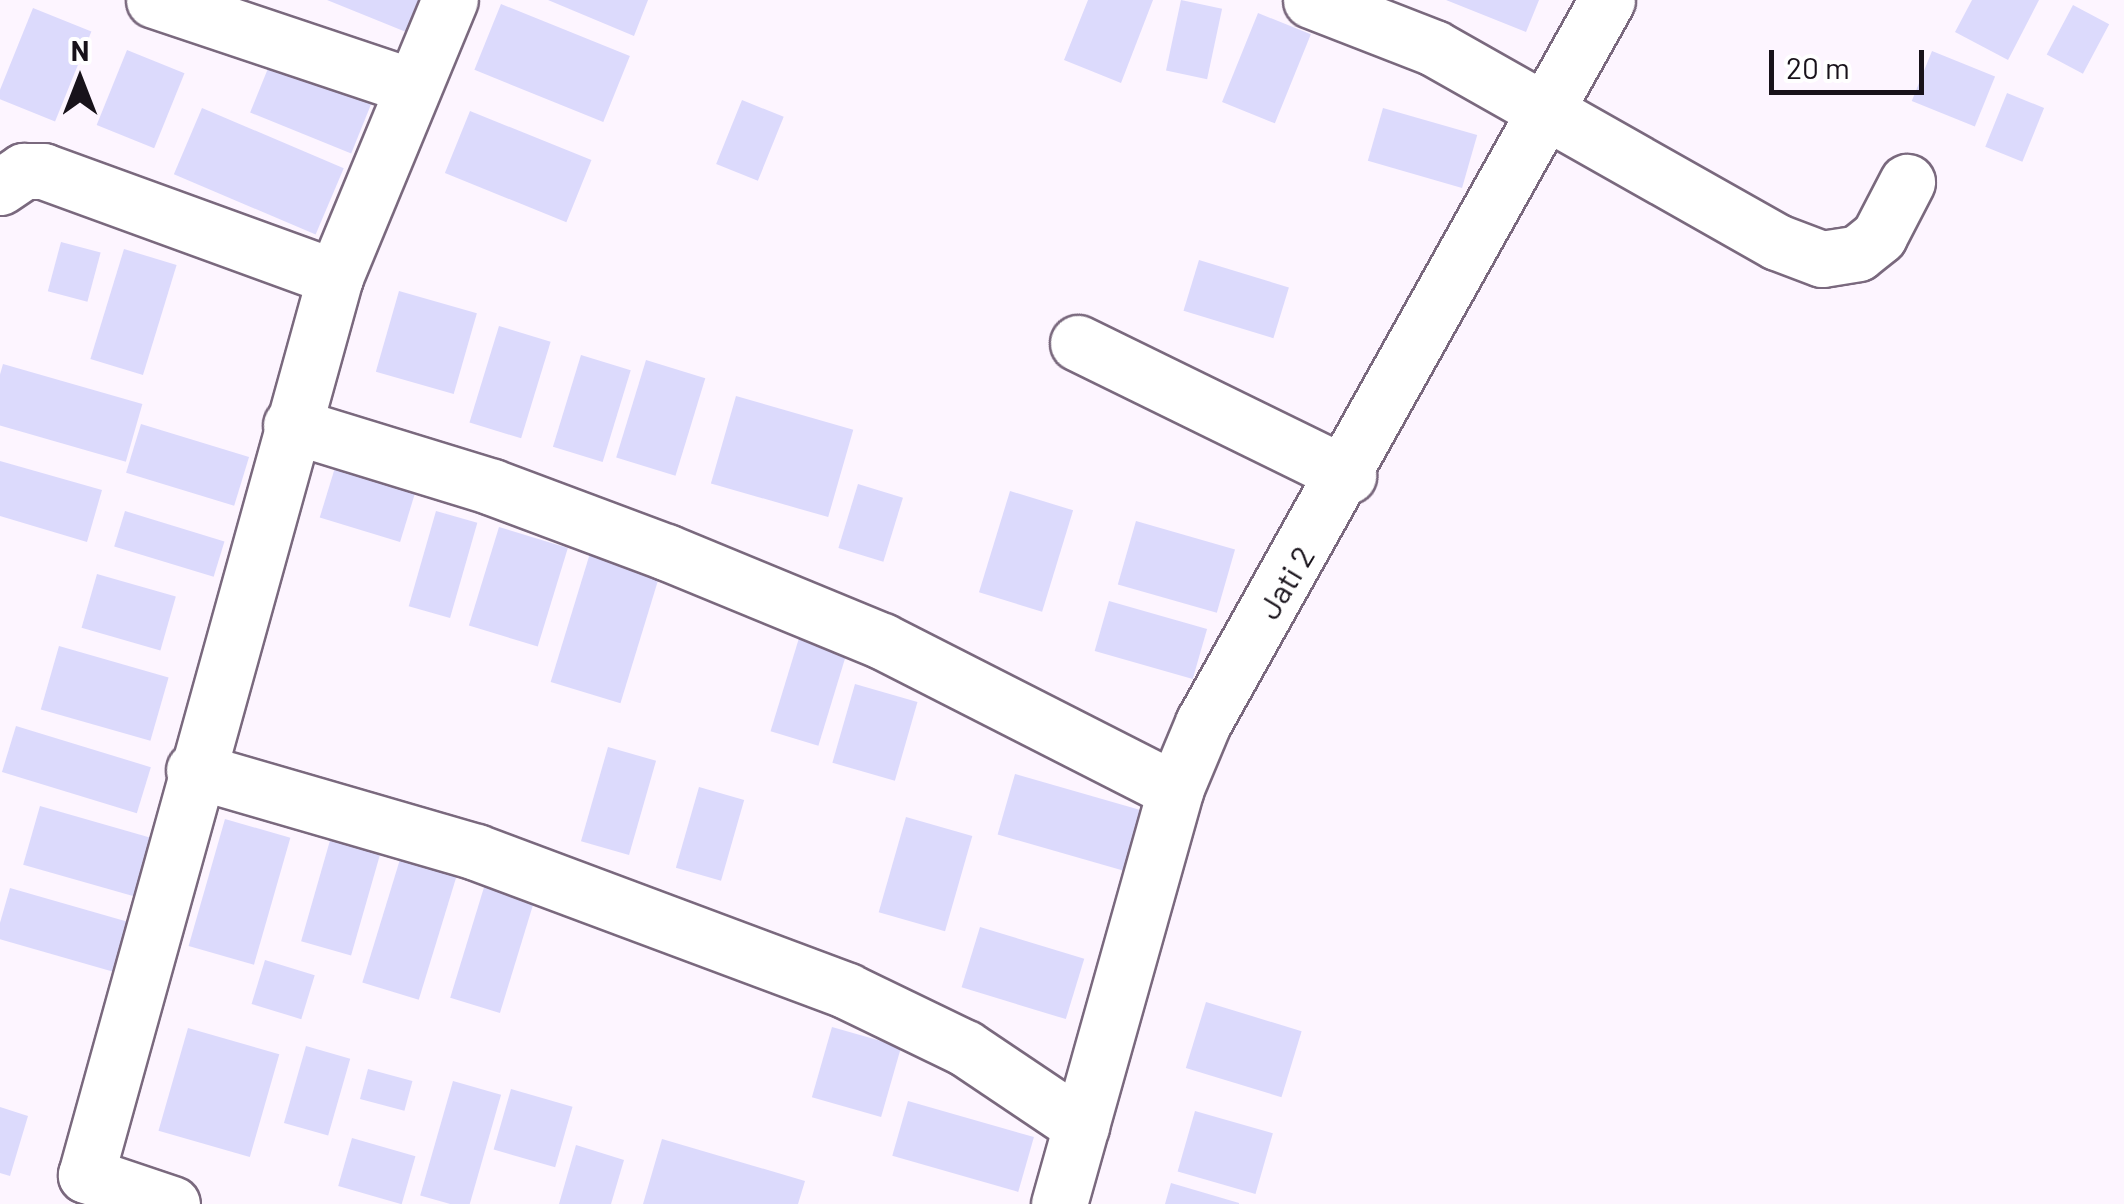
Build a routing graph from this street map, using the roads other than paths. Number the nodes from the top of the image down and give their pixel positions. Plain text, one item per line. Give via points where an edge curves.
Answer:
1 (154, 0) edge
2 (450, 0) edge
3 (1311, 0) edge
4 (1607, 0) edge
5 (411, 86) junction
6 (1550, 114) junction
7 (1906, 182) dead end
8 (0, 187) edge
9 (336, 277) junction
10 (1078, 342) dead end
11 (291, 425) junction
12 (1348, 475) junction
13 (194, 770) junction
14 (1175, 790) junction
15 (1081, 1126) junction
16 (81, 1189) edge
17 (172, 1204) edge
18 (1059, 1204) edge

1 - 5 street
2 - 5 street
3 - 6 street via 1434,48
4 - 6 street, Jati 2
5 - 9 street
6 - 7 street via 1777,242 1822,259 1858,253 1879,236
6 - 12 street, Jati 2
8 - 9 street via 24,171 43,171
9 - 11 street
10 - 12 street
11 - 13 street
11 - 14 street via 666,552 882,642
12 - 14 street, Jati 2 via 1203,723
13 - 15 street via 476,852 847,991 965,1048
13 - 16 street
14 - 15 street, Jati 2
15 - 18 street, Jati 2
16 - 17 street

